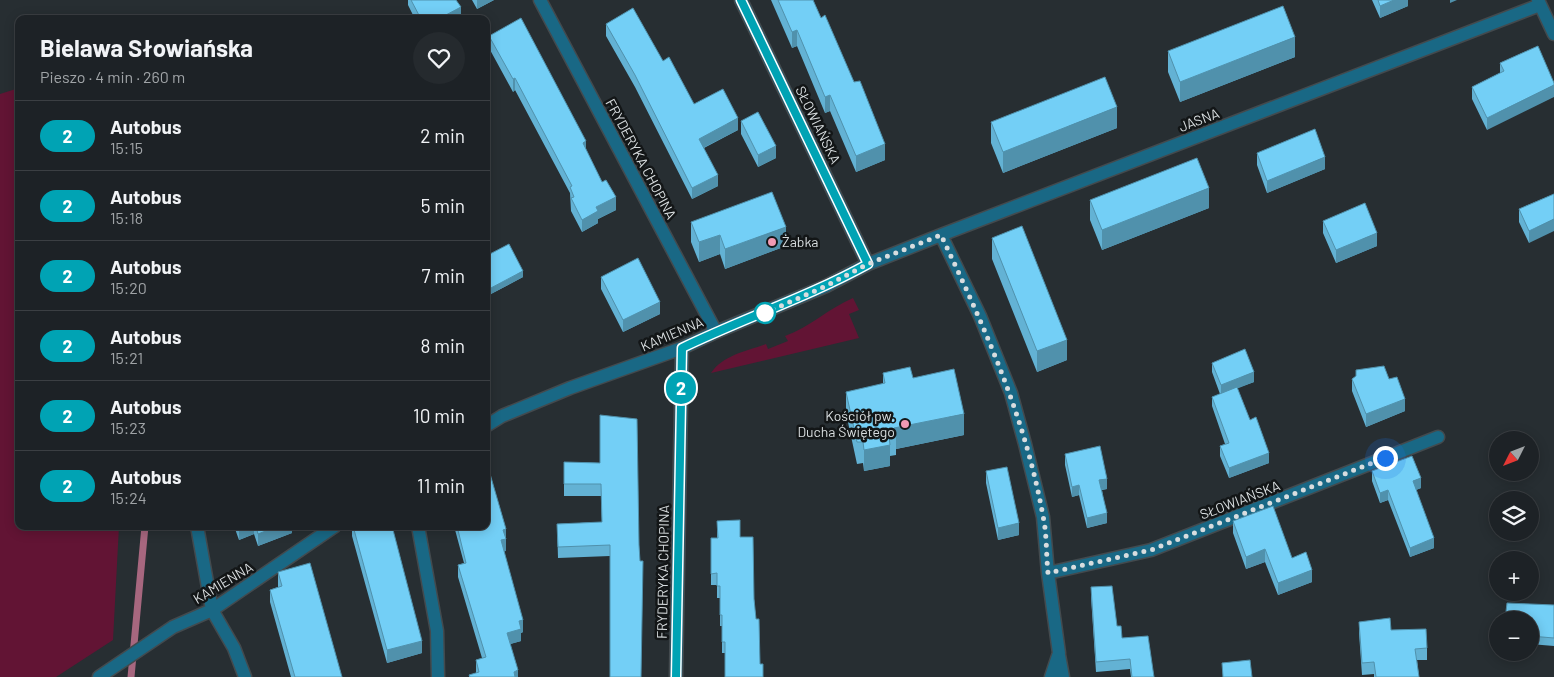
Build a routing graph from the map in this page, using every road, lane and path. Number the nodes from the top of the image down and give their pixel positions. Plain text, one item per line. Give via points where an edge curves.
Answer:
1 (540, 0) edge
2 (741, 0) edge
3 (1539, 2) edge
4 (1554, 34) edge
5 (941, 235) junction
6 (868, 264) junction
7 (716, 332) junction
8 (682, 348) junction
9 (490, 424) edge
10 (1438, 437) dead end
11 (198, 530) edge
12 (329, 530) edge
13 (419, 530) edge
14 (1048, 573) junction
15 (212, 610) junction
16 (1059, 653) junction
17 (99, 677) edge
18 (245, 677) edge
19 (438, 677) edge
20 (676, 677) edge
21 (1051, 677) edge
22 (1063, 677) edge

1 - 7 street, FRYDERYKA CHOPINA
2 - 6 street, SŁOWIAŃSKA
3 - 4 street
3 - 5 street, JASNA
5 - 6 street, JASNA
5 - 14 street via 980,316 1011,393 1044,517
6 - 7 street, KAMIENNA via 826,286
7 - 8 street, KAMIENNA
8 - 9 street, KAMIENNA via 570,388
8 - 20 street, FRYDERYKA CHOPINA
10 - 14 street, SŁOWIAŃSKA via 1151,550
11 - 15 street
12 - 15 street, KAMIENNA
13 - 19 street via 437,631
14 - 16 street
15 - 17 street, KAMIENNA via 173,627
15 - 18 street via 234,648
16 - 21 street
16 - 22 street

